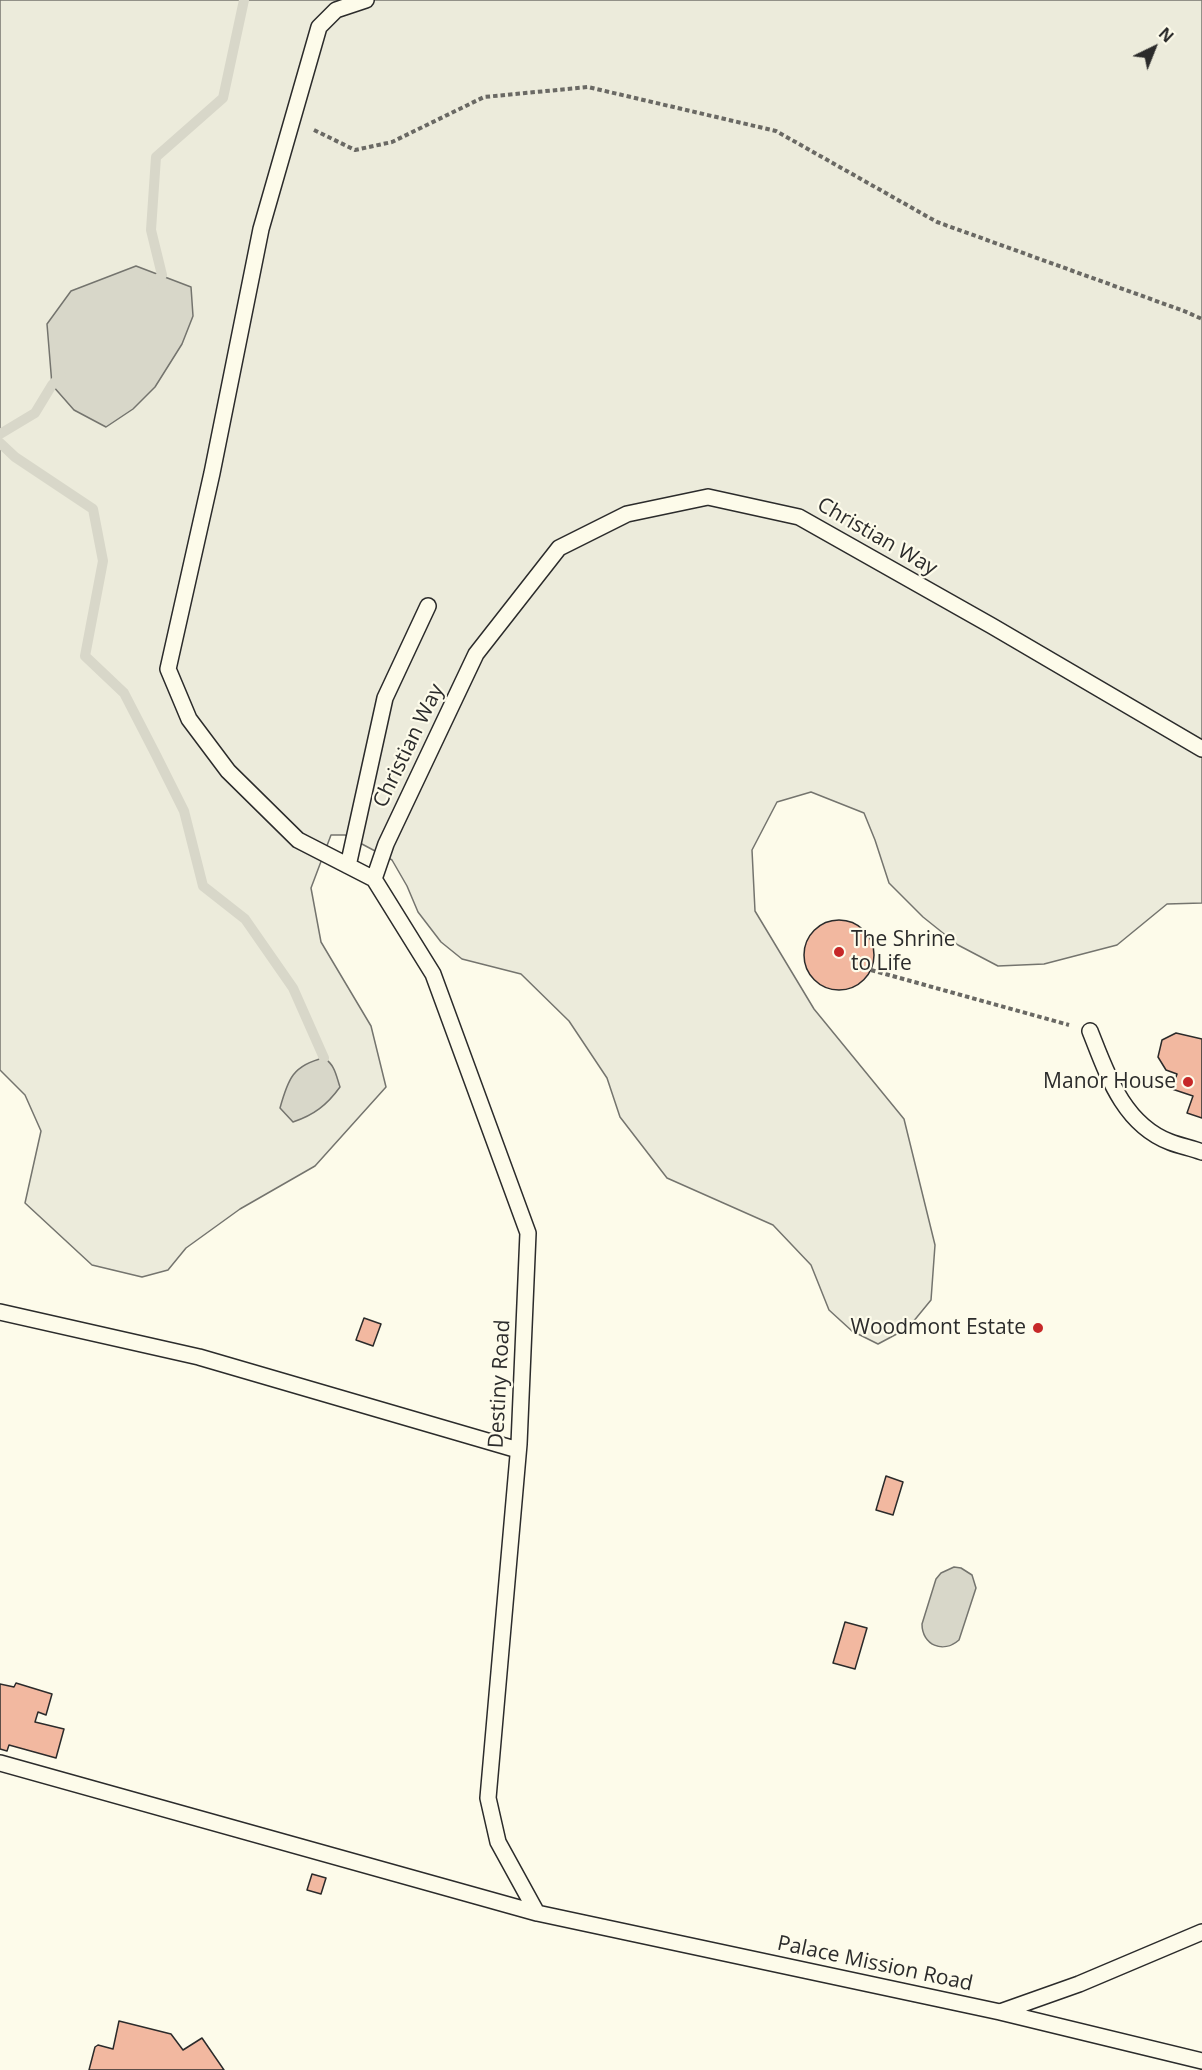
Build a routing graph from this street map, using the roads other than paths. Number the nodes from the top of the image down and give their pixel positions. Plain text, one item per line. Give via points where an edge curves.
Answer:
1 (366, 0) edge
2 (428, 606) dead end
3 (1202, 749) edge
4 (348, 866) junction
5 (374, 879) junction
6 (1090, 1031) road end
7 (1202, 1152) edge
8 (0, 1312) edge
9 (518, 1450) junction
10 (0, 1763) edge
11 (537, 1913) junction
12 (1202, 1932) edge
13 (1000, 2012) junction
14 (1202, 2061) edge

1 - 4 lane via 336,10 319,27 261,229 168,669 189,719 228,771 298,840
2 - 4 lane via 385,698
3 - 5 lane, Christian Way via 799,517 708,497 627,514 559,548 476,654 386,844
4 - 5 lane
5 - 9 lane, Destiny Road via 433,974 528,1233
6 - 7 lane via 1121,1102 1143,1125 1169,1142
8 - 9 lane via 199,1358
9 - 11 lane, Destiny Road via 488,1798 498,1842
10 - 11 lane, Palace Mission Road
11 - 13 lane, Palace Mission Road
12 - 13 lane via 1079,1984
13 - 14 lane, Palace Mission Road

